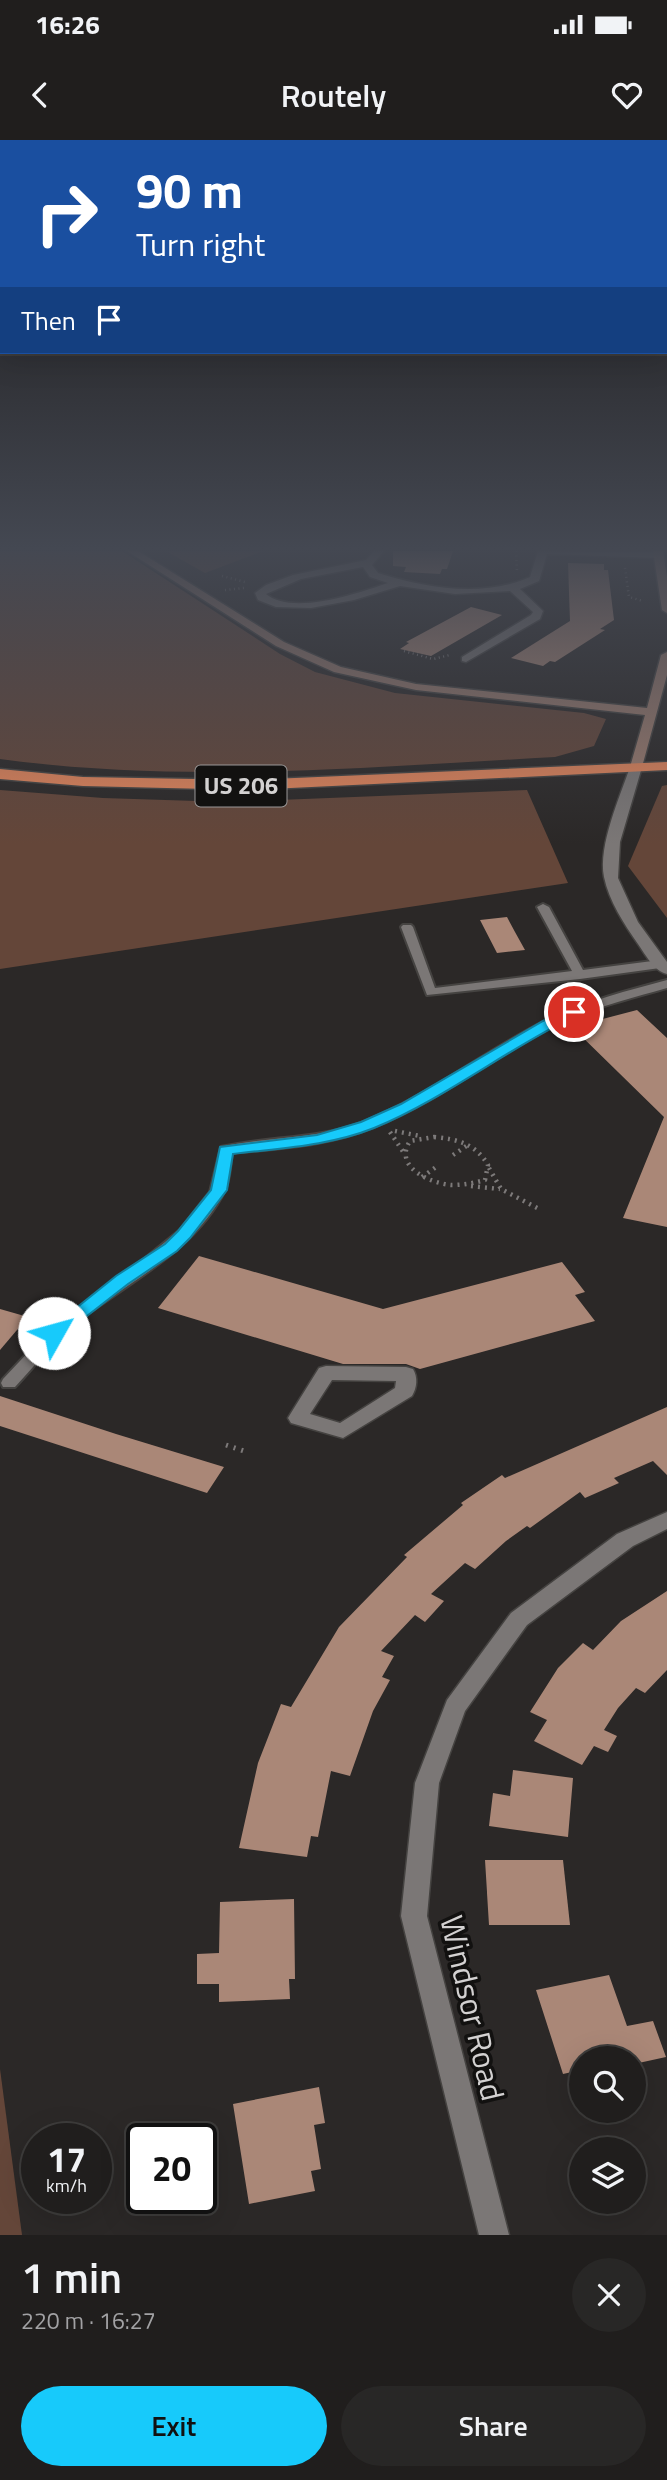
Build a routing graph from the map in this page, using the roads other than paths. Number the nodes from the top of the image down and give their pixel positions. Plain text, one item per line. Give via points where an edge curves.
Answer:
1 (289, 649) edge
2 (483, 649) edge
3 (667, 655) edge
4 (466, 659) dead end
5 (652, 712) junction
6 (667, 766) edge
7 (636, 767) junction
8 (0, 774) edge
9 (543, 907) dead end
10 (407, 927) dead end
11 (664, 967) edge
12 (580, 975) junction
13 (667, 984) edge
14 (9, 1383) dead end
15 (298, 1418) joint
16 (667, 1520) edge
17 (494, 2235) edge

1 - 5 street via 338,670 416,687
2 - 4 street
3 - 5 street
5 - 7 street
6 - 7 highway, US 206
7 - 8 highway, US 206 via 206,786
7 - 11 street via 620,813 610,870 628,919
9 - 12 lane
10 - 12 lane via 432,992
11 - 12 lane
13 - 14 lane via 565,1016 366,1126 318,1139 226,1150 219,1190 171,1248 54,1333
15 - 15 street via 326,1373 406,1374 405,1391 343,1431
16 - 17 street, Windsor Road via 625,1540 519,1619 455,1707 427,1783 414,1916

